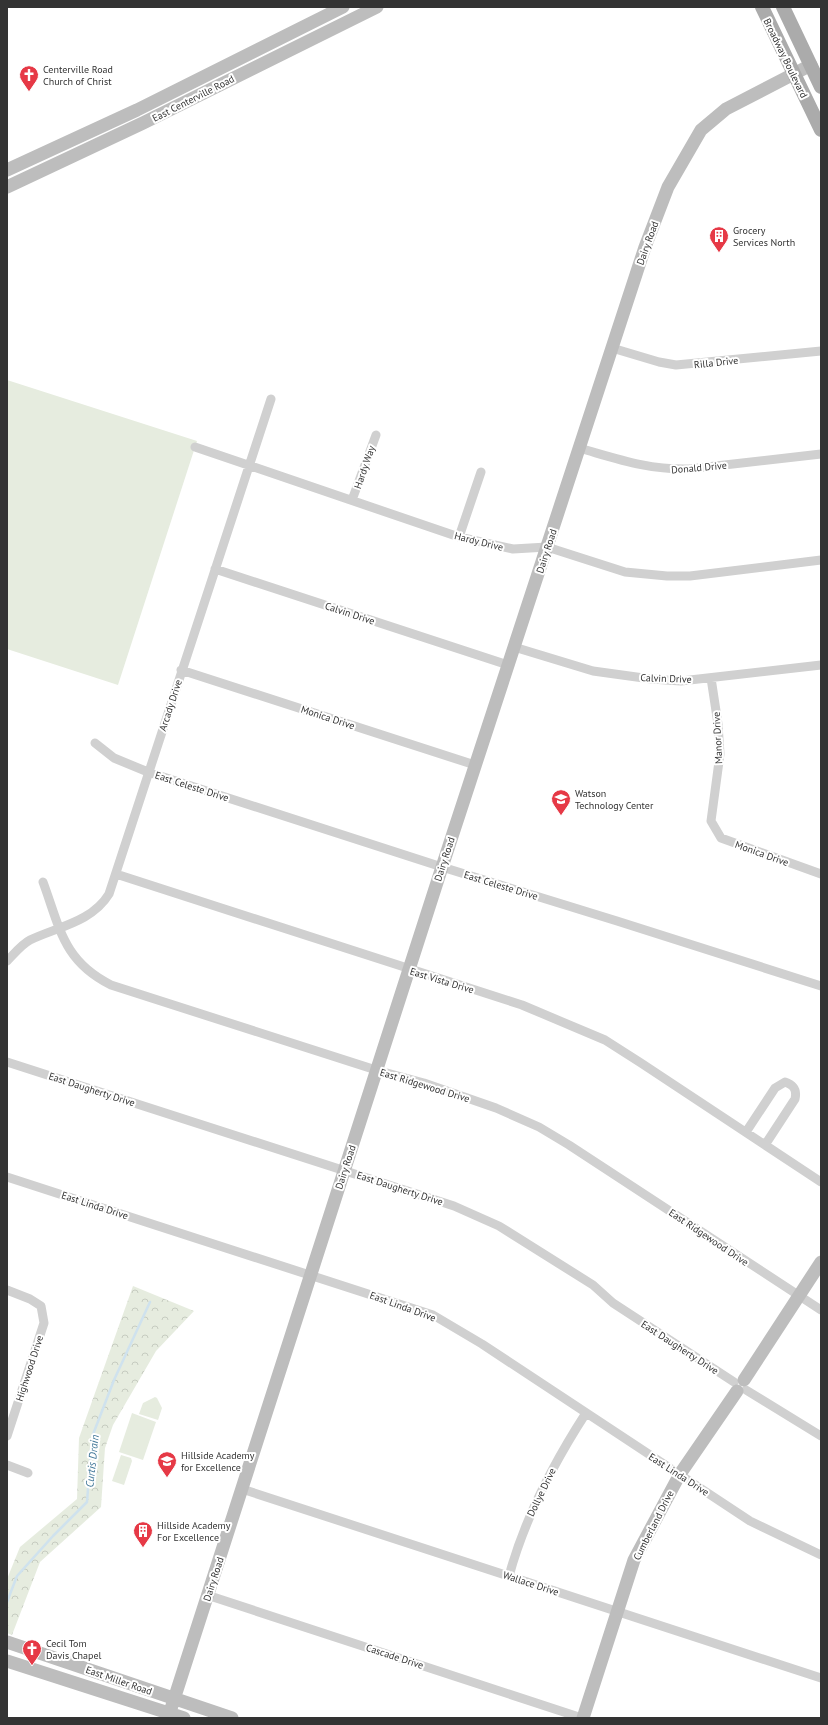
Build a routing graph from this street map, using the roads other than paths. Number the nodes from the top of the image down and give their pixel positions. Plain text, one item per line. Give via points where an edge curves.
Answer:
1 (343, 7) edge
2 (377, 7) edge
3 (762, 7) edge
4 (783, 7) edge
5 (259, 49) junction
6 (266, 61) junction
7 (811, 65) junction
8 (793, 73) junction
9 (821, 87) edge
10 (137, 110) junction
11 (143, 123) junction
12 (821, 130) edge
13 (7, 170) edge
14 (7, 187) edge
15 (612, 348) junction
16 (821, 350) edge
17 (271, 399) dead end
18 (376, 434) dead end
19 (195, 447) dead end
20 (579, 448) junction
21 (821, 454) edge
22 (250, 466) junction
23 (481, 472) dead end
24 (352, 500) junction
25 (459, 537) junction
26 (547, 547) junction
27 (821, 560) edge
28 (215, 568) junction
29 (514, 647) junction
30 (508, 665) junction
31 (821, 665) edge
32 (181, 670) junction
33 (711, 678) junction
34 (95, 743) dead end
35 (475, 765) junction
36 (148, 772) junction
37 (711, 821) joint
38 (442, 867) junction
39 (116, 874) junction
40 (821, 874) edge
41 (43, 882) dead end
42 (60, 928) junction
43 (7, 960) edge
44 (409, 969) junction
45 (821, 986) edge
46 (7, 1062) edge
47 (376, 1070) junction
48 (746, 1132) junction
49 (765, 1145) junction
50 (344, 1170) junction
51 (7, 1177) edge
52 (821, 1182) edge
53 (821, 1262) edge
54 (311, 1274) junction
55 (7, 1290) edge
56 (798, 1296) junction
57 (821, 1310) edge
58 (740, 1386) junction
59 (586, 1413) junction
60 (7, 1436) edge
61 (821, 1436) edge
62 (7, 1465) edge
63 (28, 1473) dead end
64 (680, 1474) junction
65 (242, 1489) junction
66 (821, 1555) edge
67 (509, 1576) junction
68 (208, 1595) junction
69 (618, 1612) junction
70 (7, 1642) edge
71 (7, 1661) edge
72 (821, 1678) edge
73 (174, 1699) junction
74 (169, 1716) edge
75 (184, 1718) edge
76 (232, 1718) edge
77 (583, 1718) edge

1 - 5 street, East Centerville Road
2 - 6 street, East Centerville Road
3 - 8 main road, Broadway Boulevard
4 - 7 main road, Broadway Boulevard
5 - 6 street
5 - 10 street, East Centerville Road
6 - 11 street, East Centerville Road
7 - 8 street, Dairy Road
7 - 9 main road, Broadway Boulevard
8 - 12 main road, Broadway Boulevard
8 - 15 street, Dairy Road via 726,109 701,130 668,186
10 - 11 street
10 - 13 street, East Centerville Road
11 - 14 street, East Centerville Road
15 - 16 street, Rilla Drive via 676,365
15 - 20 street, Dairy Road
17 - 22 street, Arcady Drive
18 - 24 street, Hardy Way
19 - 22 street, Hardy Drive
20 - 21 street, Donald Drive via 643,467 668,470
20 - 26 street, Dairy Road
22 - 24 street, Hardy Drive
22 - 28 street, Arcady Drive
23 - 25 street
24 - 25 street, Hardy Drive
25 - 26 street, Hardy Drive via 513,549
26 - 27 street, Hardy Drive via 625,572 667,576 690,576
26 - 29 street, Dairy Road
28 - 30 street, Calvin Drive
28 - 32 street, Arcady Drive
29 - 30 street, Dairy Road
29 - 33 street, Calvin Drive via 593,671 673,681
30 - 35 street, Dairy Road
31 - 33 street, Calvin Drive
32 - 35 street, Monica Drive
32 - 36 street, Arcady Drive
33 - 37 street, Manor Drive via 720,754
34 - 36 street, East Celeste Drive via 114,758
35 - 38 street, Dairy Road
36 - 38 street, East Celeste Drive
36 - 39 street, Arcady Drive
37 - 40 street, Monica Drive via 721,838
38 - 44 street, Dairy Road
38 - 45 street, East Celeste Drive
39 - 42 street, Arcady Drive via 102,906 80,920
39 - 44 street, East Vista Drive
41 - 42 street, East Ridgewood Drive
42 - 43 street, Arcady Drive via 29,941
42 - 47 street, East Ridgewood Drive via 66,944 79,963 110,985
44 - 47 street, Dairy Road
44 - 48 street, East Vista Drive via 522,1005 605,1040
46 - 50 street, East Daugherty Drive
47 - 50 street, Dairy Road
47 - 56 street, East Ridgewood Drive via 424,1083 496,1108 539,1127
48 - 49 street, East Vista Drive
48 - 49 street via 775,1088 785,1082 791,1084 796,1093 795,1099
49 - 52 street, East Vista Drive
50 - 54 street, Dairy Road
50 - 58 street, East Daugherty Drive via 454,1206 499,1226 593,1285 612,1303
51 - 54 street, East Linda Drive
53 - 56 street, Cumberland Drive
54 - 59 street, East Linda Drive via 433,1315 482,1344
54 - 65 street, Dairy Road
55 - 60 street, Highwood Drive via 41,1306 44,1315 44,1323
56 - 57 street, East Ridgewood Drive
56 - 58 street, Cumberland Drive
58 - 61 street, East Daugherty Drive
58 - 64 street, Cumberland Drive
59 - 64 street, East Linda Drive
59 - 67 street, Dollye Drive via 561,1451 532,1508 517,1546
62 - 63 street
64 - 66 street, East Linda Drive via 750,1521
64 - 69 street, Cumberland Drive via 634,1560
65 - 67 street, Wallace Drive
65 - 68 street, Dairy Road
67 - 69 street, Wallace Drive
68 - 73 street, Dairy Road
68 - 77 street, Cascade Drive
69 - 72 street, Wallace Drive
69 - 77 street, Cumberland Drive
70 - 73 street, East Miller Road
71 - 74 street, East Miller Road
73 - 74 street, Dairy Road
73 - 76 street, East Miller Road
74 - 75 street, East Miller Road

